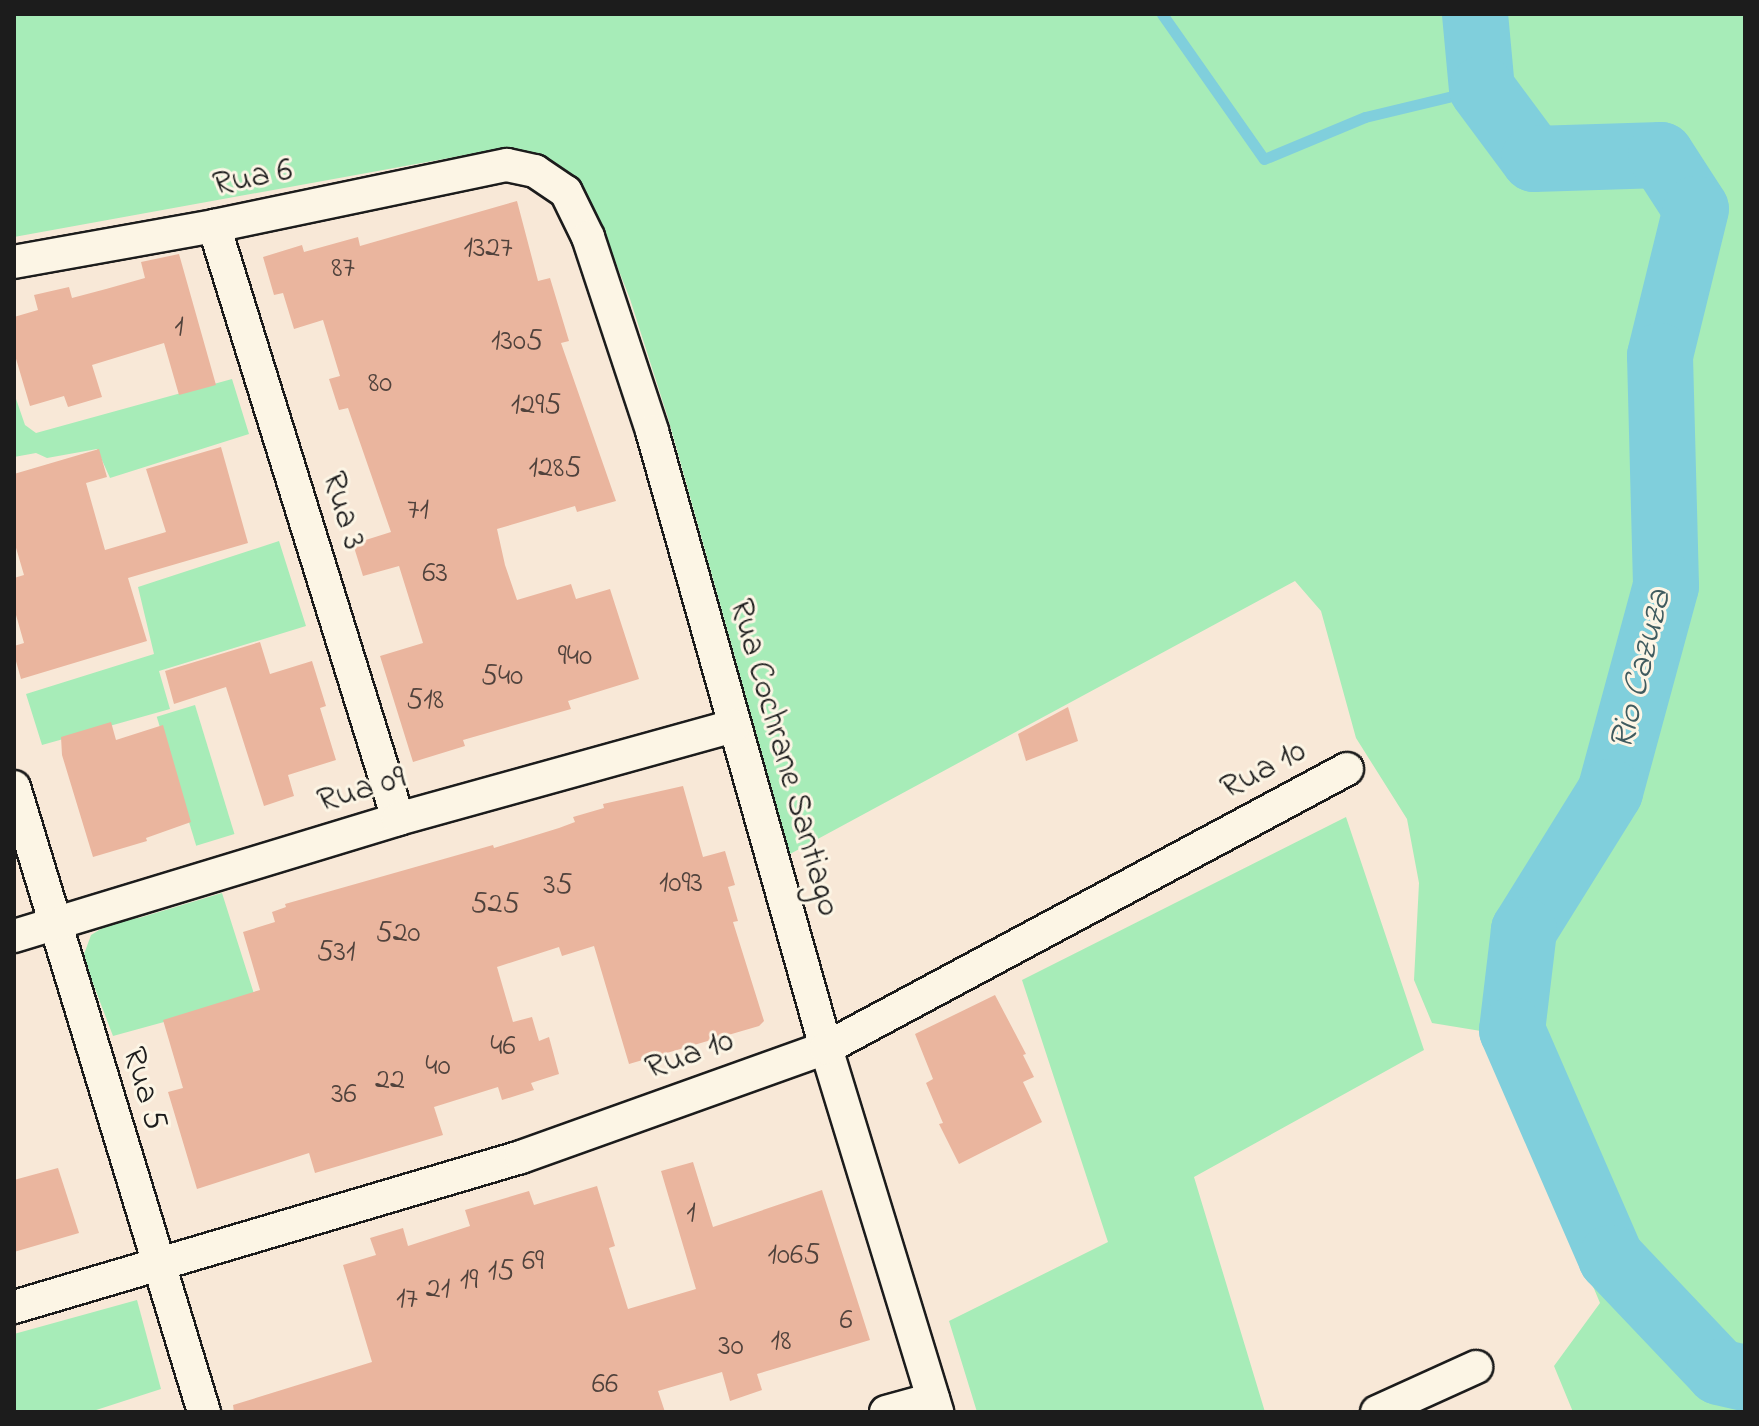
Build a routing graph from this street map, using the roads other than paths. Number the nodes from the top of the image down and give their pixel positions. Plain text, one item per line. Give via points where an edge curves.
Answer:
1 (507, 165) joint
2 (214, 226) junction
3 (14, 262) edge
4 (733, 726) junction
5 (1347, 769) dead end
6 (14, 787) edge
7 (398, 819) junction
8 (53, 924) junction
9 (14, 936) edge
10 (826, 1048) junction
11 (158, 1265) junction
12 (14, 1307) edge
13 (1476, 1367) dead end
14 (935, 1405) edge
15 (204, 1412) edge
16 (886, 1412) edge
17 (1377, 1412) edge

1 - 2 street, Rua 6
1 - 4 street, Rua Cochrane Santiago via 535,171 566,192 588,237 652,431
2 - 3 street, Rua 6
2 - 7 street, Rua 3
4 - 7 street, Rua 09
4 - 10 street, Rua Cochrane Santiago
5 - 10 street, Rua 10
6 - 8 street, Rua 5
7 - 8 street, Rua 09
8 - 9 street, Rua 09
8 - 11 street, Rua 5
10 - 11 street, Rua 10 via 521,1157
10 - 14 street, Rua Cochrane Santiago
11 - 12 street, Rua 10
11 - 15 street, Rua 5
13 - 17 street
14 - 16 street

